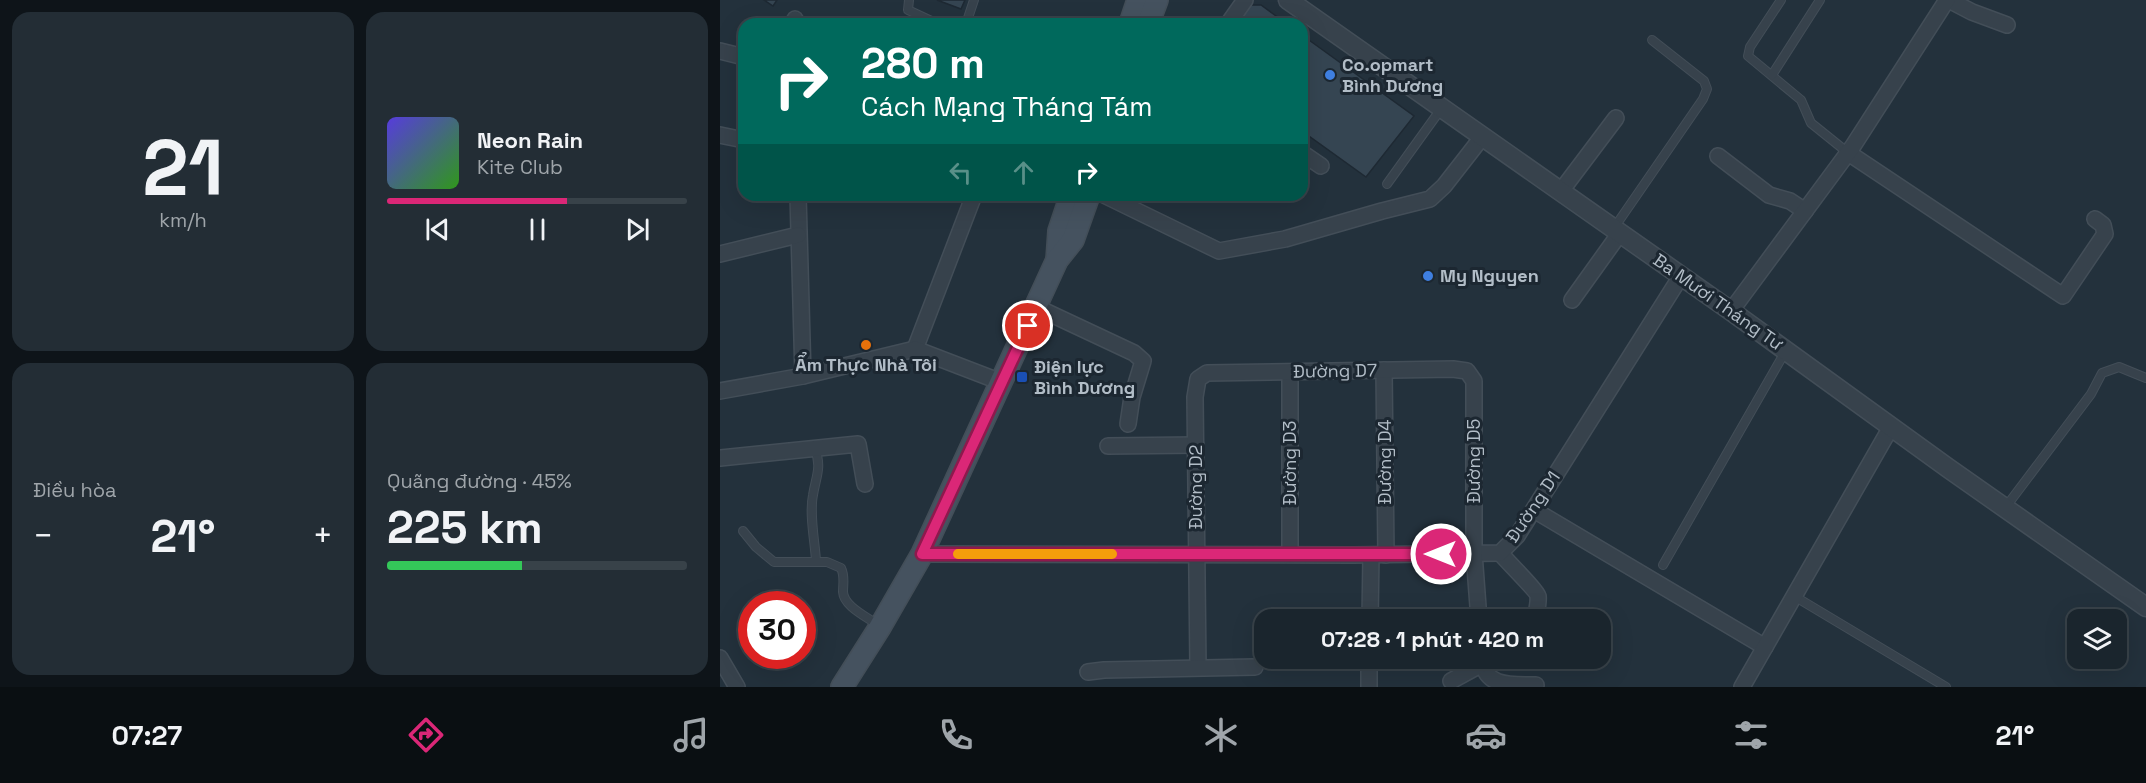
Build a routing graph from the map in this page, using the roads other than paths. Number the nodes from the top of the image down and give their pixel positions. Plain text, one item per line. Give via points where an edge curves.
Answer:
1 (909, 0) edge
2 (974, 0) edge
3 (1138, 0) edge
4 (1157, 0) edge
5 (1245, 0) edge
6 (1288, 0) edge
7 (1781, 0) edge
8 (1820, 0) edge
9 (1948, 0) edge
10 (925, 18) edge
11 (968, 18) edge
12 (1132, 18) edge
13 (1150, 18) edge
14 (1232, 18) edge
15 (2007, 25) dead end
16 (1652, 40) dead end
17 (720, 51) edge
18 (738, 56) edge
19 (1772, 75) junction
20 (1441, 107) junction
21 (1616, 118) dead end
22 (720, 135) edge
23 (1483, 136) junction
24 (738, 139) edge
25 (1847, 152) junction
26 (1718, 156) dead end
27 (1308, 157) edge
28 (1321, 166) dead end
29 (1387, 184) dead end
30 (1561, 191) junction
31 (798, 201) edge
32 (972, 201) edge
33 (1069, 201) edge
34 (1087, 201) edge
35 (1116, 201) edge
36 (1805, 211) junction
37 (2095, 219) dead end
38 (1617, 230) junction
39 (798, 235) junction
40 (720, 254) edge
41 (1057, 260) junction
42 (1680, 276) junction
43 (1572, 300) dead end
44 (1036, 307) junction
45 (1731, 311) junction
46 (915, 350) junction
47 (1786, 351) junction
48 (1384, 370) junction
49 (1290, 372) junction
50 (1472, 375) joint
51 (803, 376) junction
52 (2146, 378) edge
53 (1198, 379) joint
54 (1001, 382) junction
55 (720, 391) edge
56 (1128, 424) dead end
57 (1891, 427) junction
58 (1196, 445) junction
59 (1108, 446) dead end
60 (815, 449) junction
61 (720, 458) edge
62 (865, 484) dead end
63 (2005, 508) junction
64 (1534, 510) junction
65 (743, 531) dead end
66 (1474, 553) junction
67 (1500, 553) junction
68 (922, 554) junction
69 (1196, 554) junction
70 (1290, 554) junction
71 (1378, 555) junction
72 (816, 561) junction
73 (1664, 565) dead end
74 (1794, 596) junction
75 (2146, 607) edge
76 (1371, 609) edge
77 (1478, 609) edge
78 (1536, 609) edge
79 (880, 627) junction
80 (1765, 647) junction
81 (720, 658) edge
82 (1198, 667) junction
83 (1254, 667) edge
84 (1369, 669) edge
85 (1470, 669) edge
86 (1484, 669) edge
87 (1088, 672) dead end
88 (1451, 681) dead end
89 (1536, 685) dead end
90 (1747, 685) edge
91 (737, 687) edge
92 (842, 687) edge
93 (1369, 687) edge
94 (1946, 687) edge

1 - 10 lane via 908,10
2 - 11 lane
3 - 12 main road
4 - 13 main road
5 - 14 street
6 - 20 street, Ba Mươi Tháng Tư
7 - 19 lane via 1748,56
8 - 19 lane
9 - 15 street
9 - 25 street
16 - 38 lane via 1704,81 1707,89
17 - 18 street
19 - 25 lane via 1801,100 1814,127
20 - 23 street, Ba Mươi Tháng Tư
20 - 29 lane
21 - 30 street
22 - 24 street
23 - 30 street, Ba Mươi Tháng Tư
23 - 35 street via 1430,199 1285,239 1220,251
25 - 36 street
25 - 37 street via 2063,296 2105,234 2103,225
26 - 36 street via 1772,196
27 - 28 street
30 - 38 street, Ba Mươi Tháng Tư
31 - 39 street
32 - 46 street
33 - 41 main road via 1059,231
34 - 41 main road via 1073,240
36 - 45 street
38 - 42 street, Ba Mươi Tháng Tư
38 - 43 street
39 - 40 street
39 - 51 street
41 - 44 main road
42 - 45 street, Ba Mươi Tháng Tư
42 - 64 street, Đường D1
44 - 54 main road
44 - 56 street via 1140,357 1143,366
45 - 47 street, Ba Mươi Tháng Tư
46 - 51 street
46 - 54 street
47 - 57 street, Ba Mươi Tháng Tư
47 - 73 lane
48 - 49 street, Đường D7
48 - 50 street, Đường D7 via 1453,369
48 - 71 street, Đường D4
49 - 53 street, Đường D7 via 1207,373
49 - 70 street, Đường D3
50 - 66 street, Đường D5
51 - 55 street
52 - 63 lane via 2119,367 2102,373 2091,394
53 - 58 street, Đường D2
54 - 68 main road
57 - 63 street, Ba Mươi Tháng Tư
57 - 74 street
58 - 59 street
58 - 69 street, Đường D2
60 - 61 street
60 - 62 street via 858,444
60 - 72 lane via 819,459 813,495
63 - 75 street, Ba Mươi Tháng Tư
64 - 67 street, Đường D1 via 1517,537
64 - 80 street
65 - 72 lane via 774,562
66 - 67 street, Đường D1
66 - 71 street, Đường D1
66 - 77 street, Đường D5
67 - 78 street via 1536,590
68 - 69 street, Đường D1
68 - 79 main road
69 - 70 street, Đường D1
69 - 82 street, Đường D2
70 - 71 street, Đường D1
71 - 76 street, Đường D4
72 - 79 lane via 841,568 847,603
74 - 80 street
74 - 94 lane
79 - 92 main road
80 - 90 street
81 - 91 street
82 - 83 street
82 - 87 street
84 - 93 street
85 - 88 street
86 - 89 street via 1490,683 1497,686

